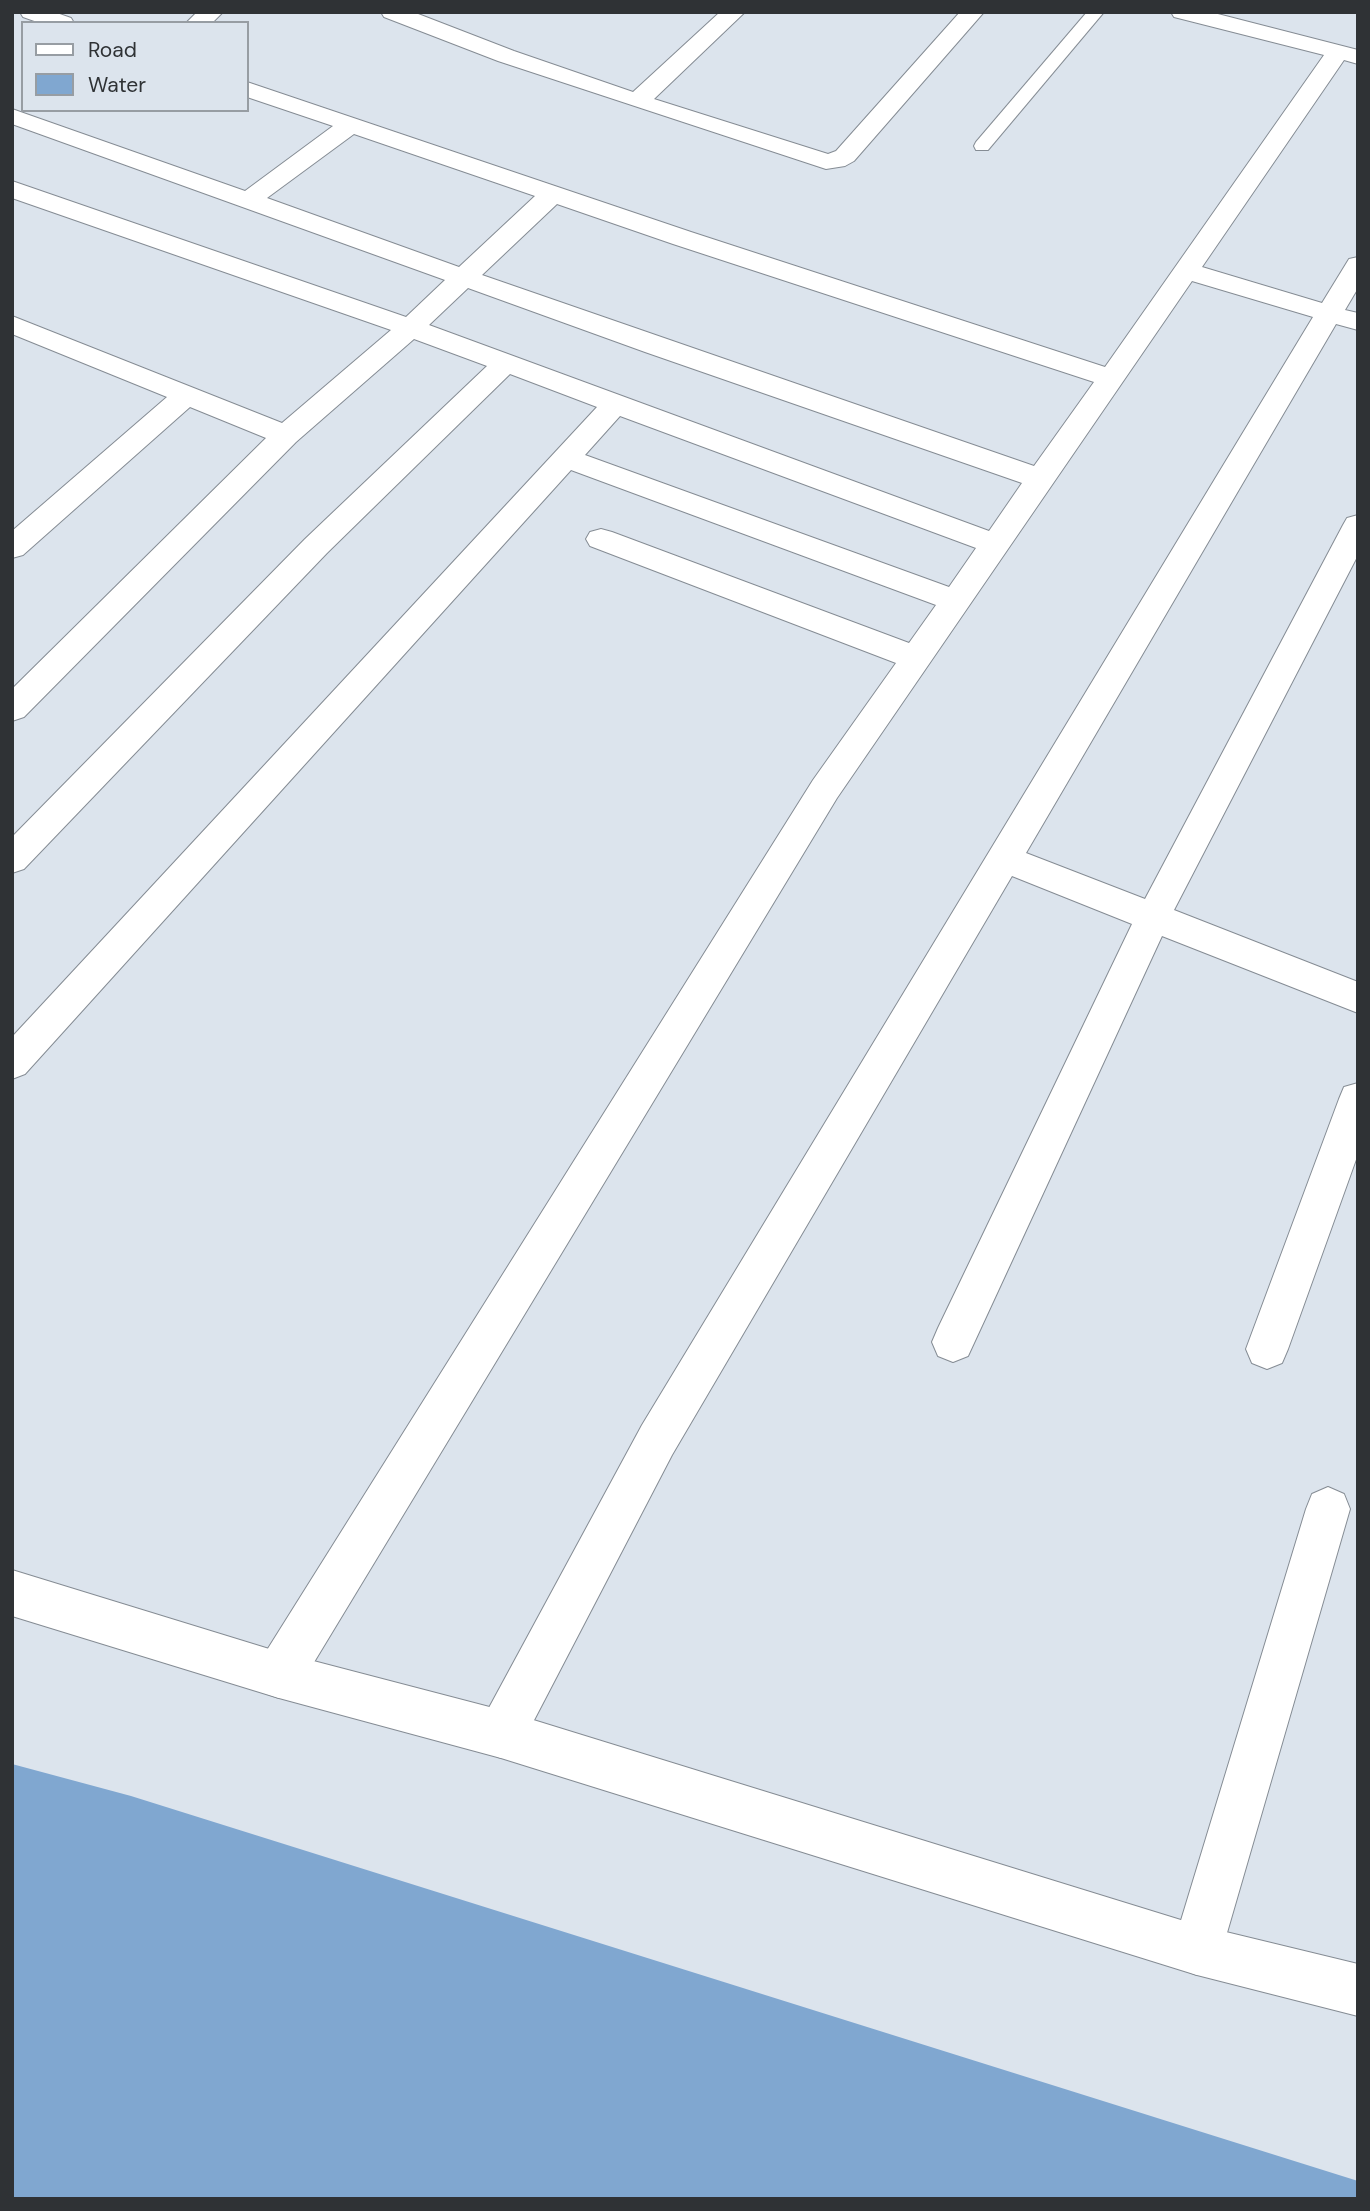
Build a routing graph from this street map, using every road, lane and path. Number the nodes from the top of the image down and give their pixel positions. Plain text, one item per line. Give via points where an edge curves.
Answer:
1 (734, 12) edge
2 (973, 12) edge
3 (1096, 12) edge
4 (1182, 12) edge
5 (1288, 12) edge
6 (405, 14) edge
7 (31, 17) edge
8 (52, 21) edge
9 (1271, 35) junction
10 (1348, 55) edge
11 (248, 89) edge
12 (637, 102) junction
13 (12, 116) edge
14 (349, 125) junction
15 (982, 146) dead end
16 (12, 189) edge
17 (552, 194) junction
18 (247, 201) junction
19 (1358, 265) edge
20 (1186, 271) junction
21 (462, 277) junction
22 (1344, 318) edge
23 (12, 324) edge
24 (410, 328) junction
25 (506, 363) junction
26 (1111, 378) junction
27 (186, 395) junction
28 (616, 403) junction
29 (286, 435) junction
30 (566, 458) junction
31 (1041, 479) junction
32 (1358, 525) edge
33 (601, 539) dead end
34 (995, 544) junction
35 (12, 548) edge
36 (956, 601) junction
37 (916, 658) junction
38 (12, 709) edge
39 (1003, 858) junction
40 (12, 859) edge
41 (1153, 917) junction
42 (1358, 998) edge
43 (12, 1063) edge
44 (1358, 1098) edge
45 (953, 1342) dead end
46 (1267, 1349) dead end
47 (1328, 1509) dead end
48 (12, 1593) edge
49 (279, 1675) junction
50 (501, 1734) junction
51 (1197, 1950) junction
52 (1358, 1990) edge

1 - 12 street
2 - 12 street via 836,161 826,162
3 - 15 lane
4 - 9 street
5 - 9 street
6 - 12 street
7 - 8 street
9 - 10 street
10 - 20 street
11 - 14 street
13 - 18 street
14 - 17 street
14 - 18 street
16 - 24 street
17 - 21 street
17 - 26 street
18 - 21 street
19 - 22 street
20 - 22 street
20 - 26 street
21 - 24 street
21 - 31 street
22 - 39 street
23 - 27 street
24 - 25 street
24 - 29 street
25 - 28 street
25 - 40 street via 316,546
26 - 31 street
27 - 29 street
27 - 35 street
28 - 30 street
28 - 34 street
29 - 38 street
30 - 36 street
30 - 43 street
31 - 34 street
32 - 41 street
33 - 37 street
34 - 36 street
36 - 37 street
37 - 49 street via 825,789
39 - 41 street
39 - 50 street via 631,1485
41 - 42 street
41 - 45 street
44 - 46 street
47 - 51 street
48 - 49 street
49 - 50 street
50 - 51 street
51 - 52 street

